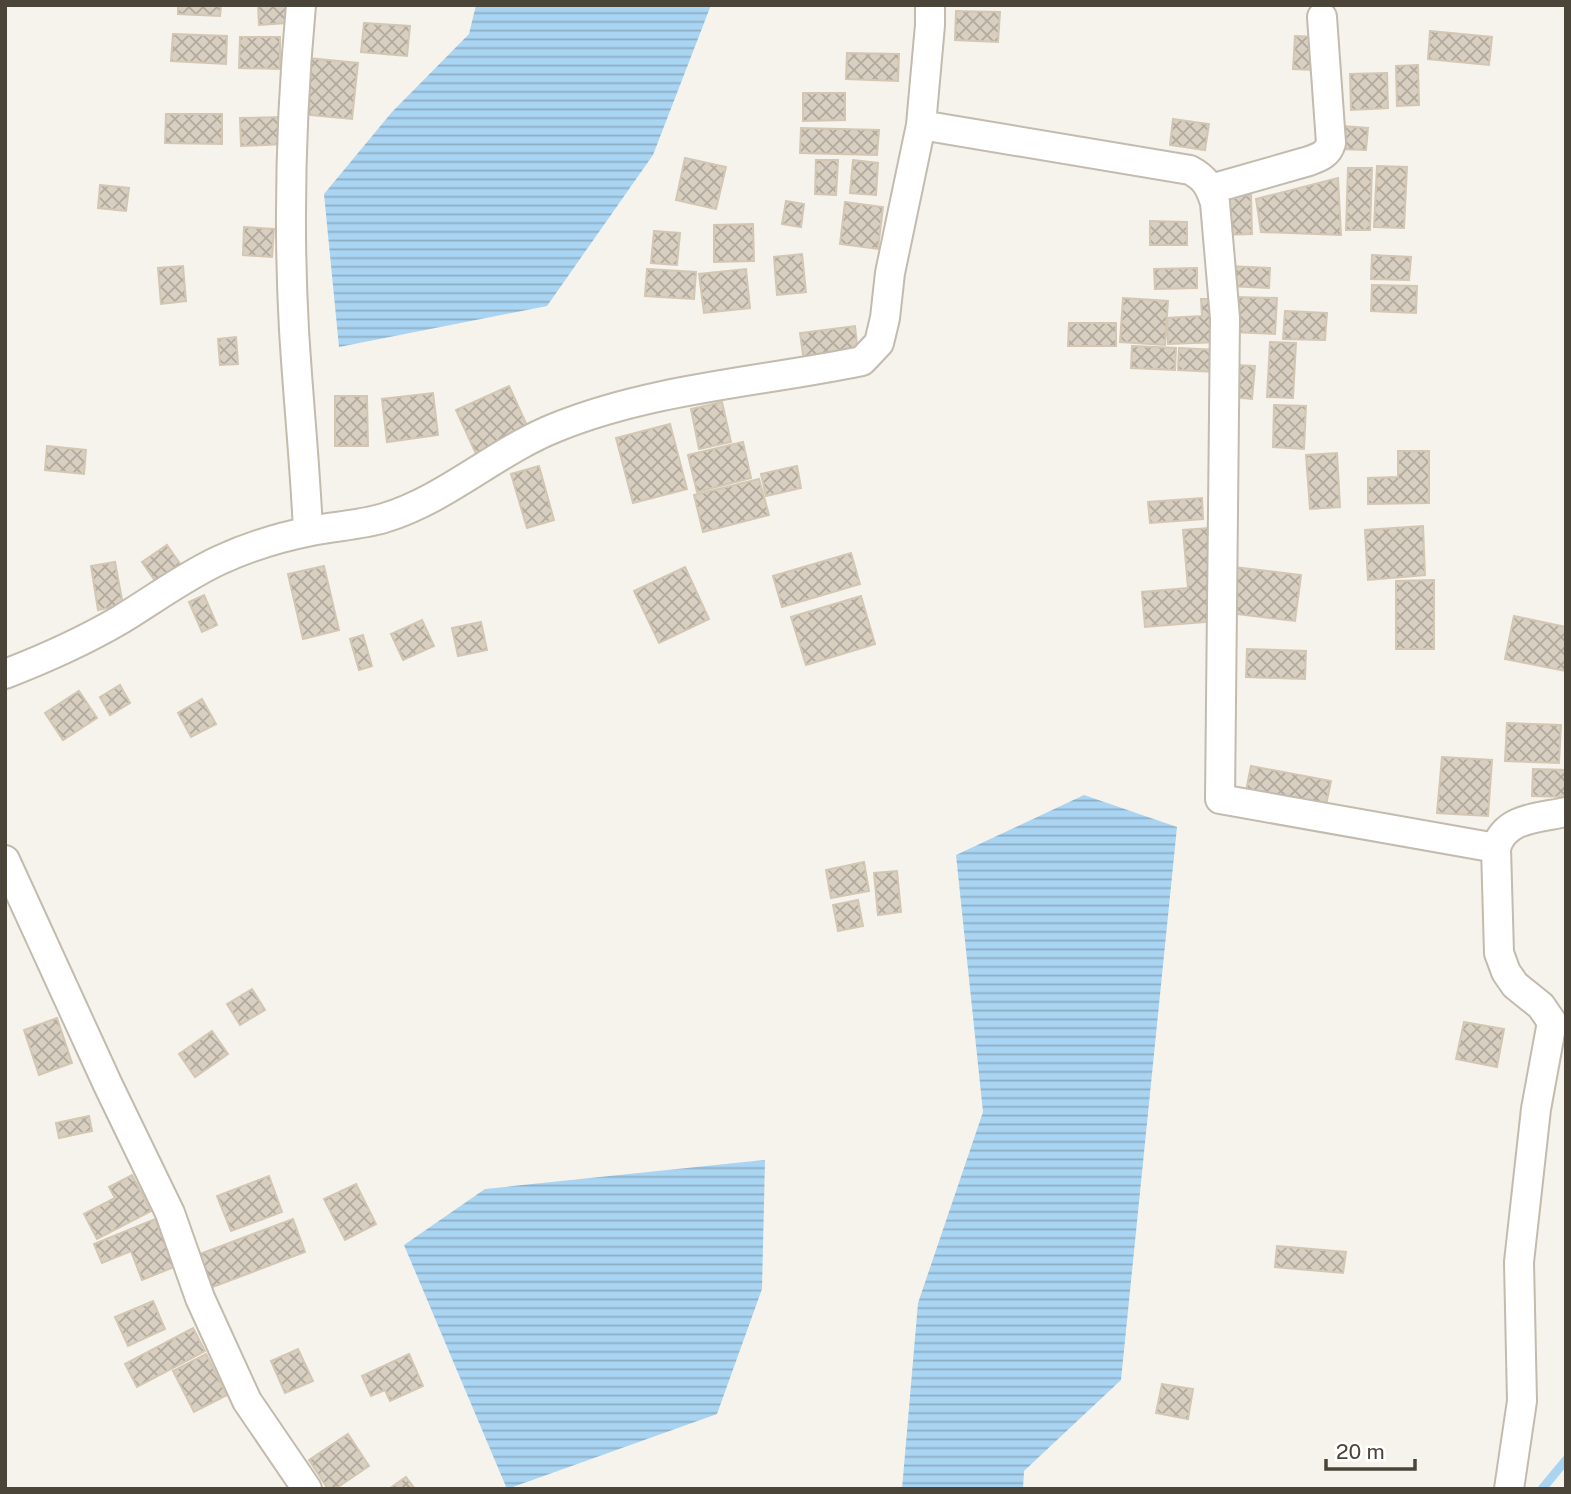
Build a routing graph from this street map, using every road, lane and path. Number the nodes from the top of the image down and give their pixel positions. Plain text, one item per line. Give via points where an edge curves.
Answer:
1 (301, 5) edge
2 (930, 5) edge
3 (1322, 17) dead end
4 (921, 125) junction
5 (1211, 189) junction
6 (308, 531) junction
7 (5, 674) edge
8 (1566, 812) edge
9 (1496, 848) junction
10 (5, 860) edge
11 (307, 1489) edge
12 (1509, 1489) edge

1 - 6 street via 291,180 294,329
2 - 4 street
3 - 5 street via 1329,149 1310,161
4 - 5 street via 1191,170
4 - 6 street via 879,343 862,361 606,409 555,428 432,498 384,518
5 - 9 street via 1226,318 1220,799
6 - 7 street via 221,559 117,621
8 - 9 street via 1509,827 1499,836
9 - 12 street via 1499,953 1515,985 1541,1006 1552,1022 1536,1110 1519,1262 1522,1401
10 - 11 street via 170,1213 200,1298 247,1401

